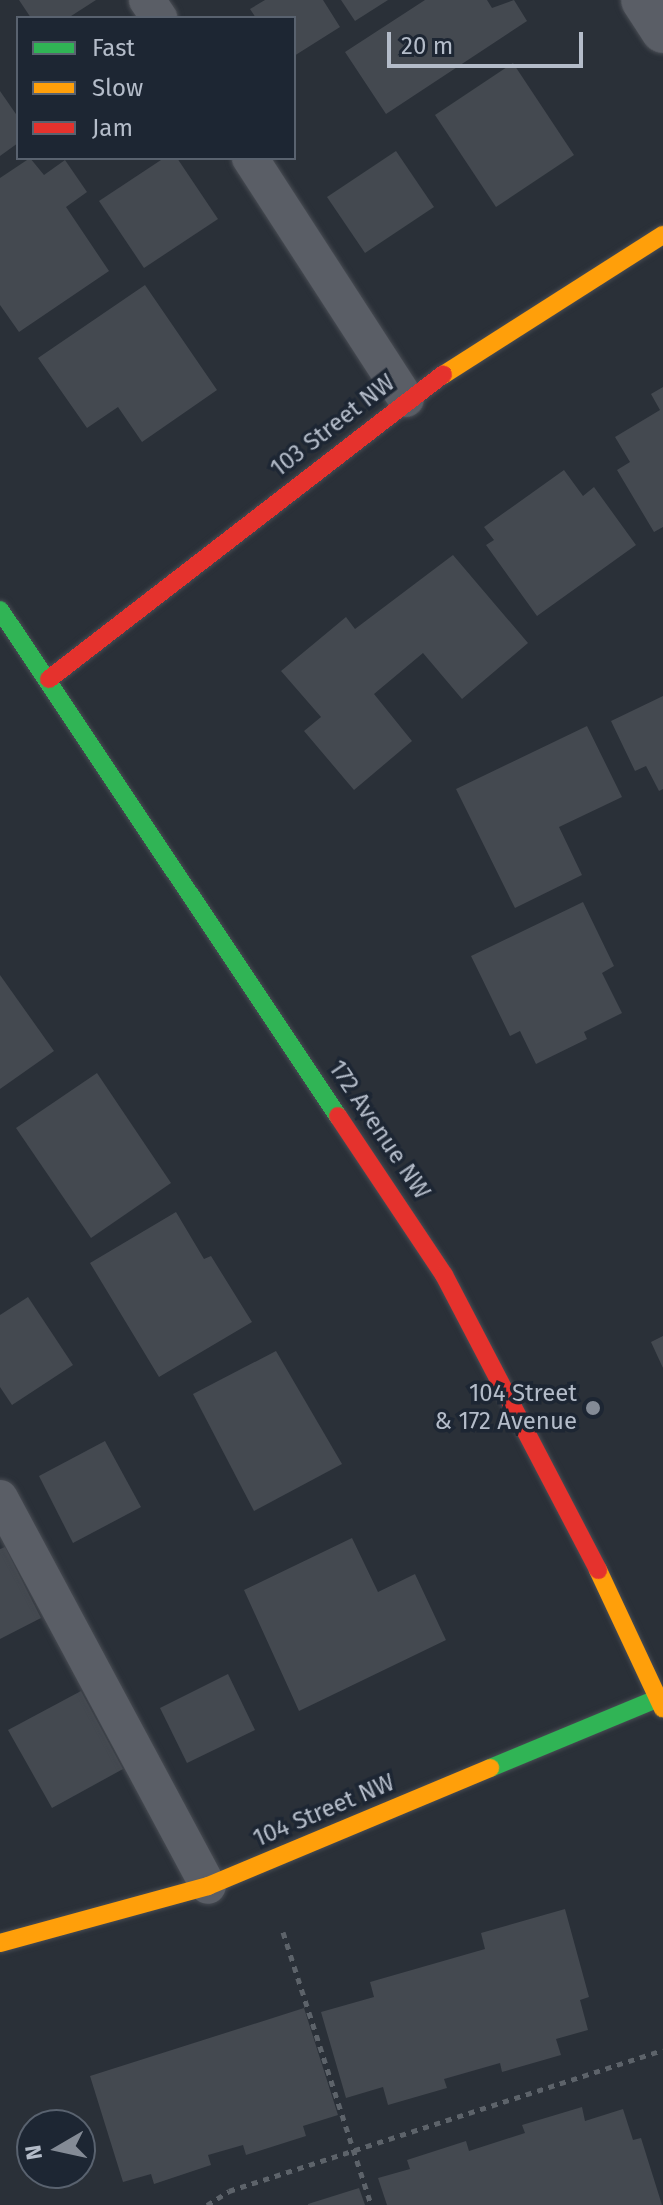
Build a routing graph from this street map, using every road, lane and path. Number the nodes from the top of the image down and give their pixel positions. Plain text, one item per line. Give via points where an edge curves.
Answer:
1 (643, 0) edge
2 (663, 31) edge
3 (251, 160) edge
4 (663, 235) edge
5 (406, 399) junction
6 (0, 610) edge
7 (49, 679) junction
8 (0, 1498) edge
9 (661, 1704) edge
10 (208, 1886) junction
11 (283, 1932) dead end
12 (0, 1943) edge
13 (663, 2050) edge
14 (353, 2150) junction
15 (207, 2205) edge
16 (371, 2205) edge

1 - 2 street
3 - 5 lane
4 - 5 street, 103 Street NW
5 - 7 street, 103 Street NW
6 - 7 street, 172 Avenue NW
7 - 9 street, 172 Avenue NW via 444,1275 582,1535
8 - 10 lane
9 - 10 street, 104 Street NW
10 - 12 street, 104 Street NW
11 - 14 path
13 - 14 path
14 - 15 path via 229,2191
14 - 16 path

